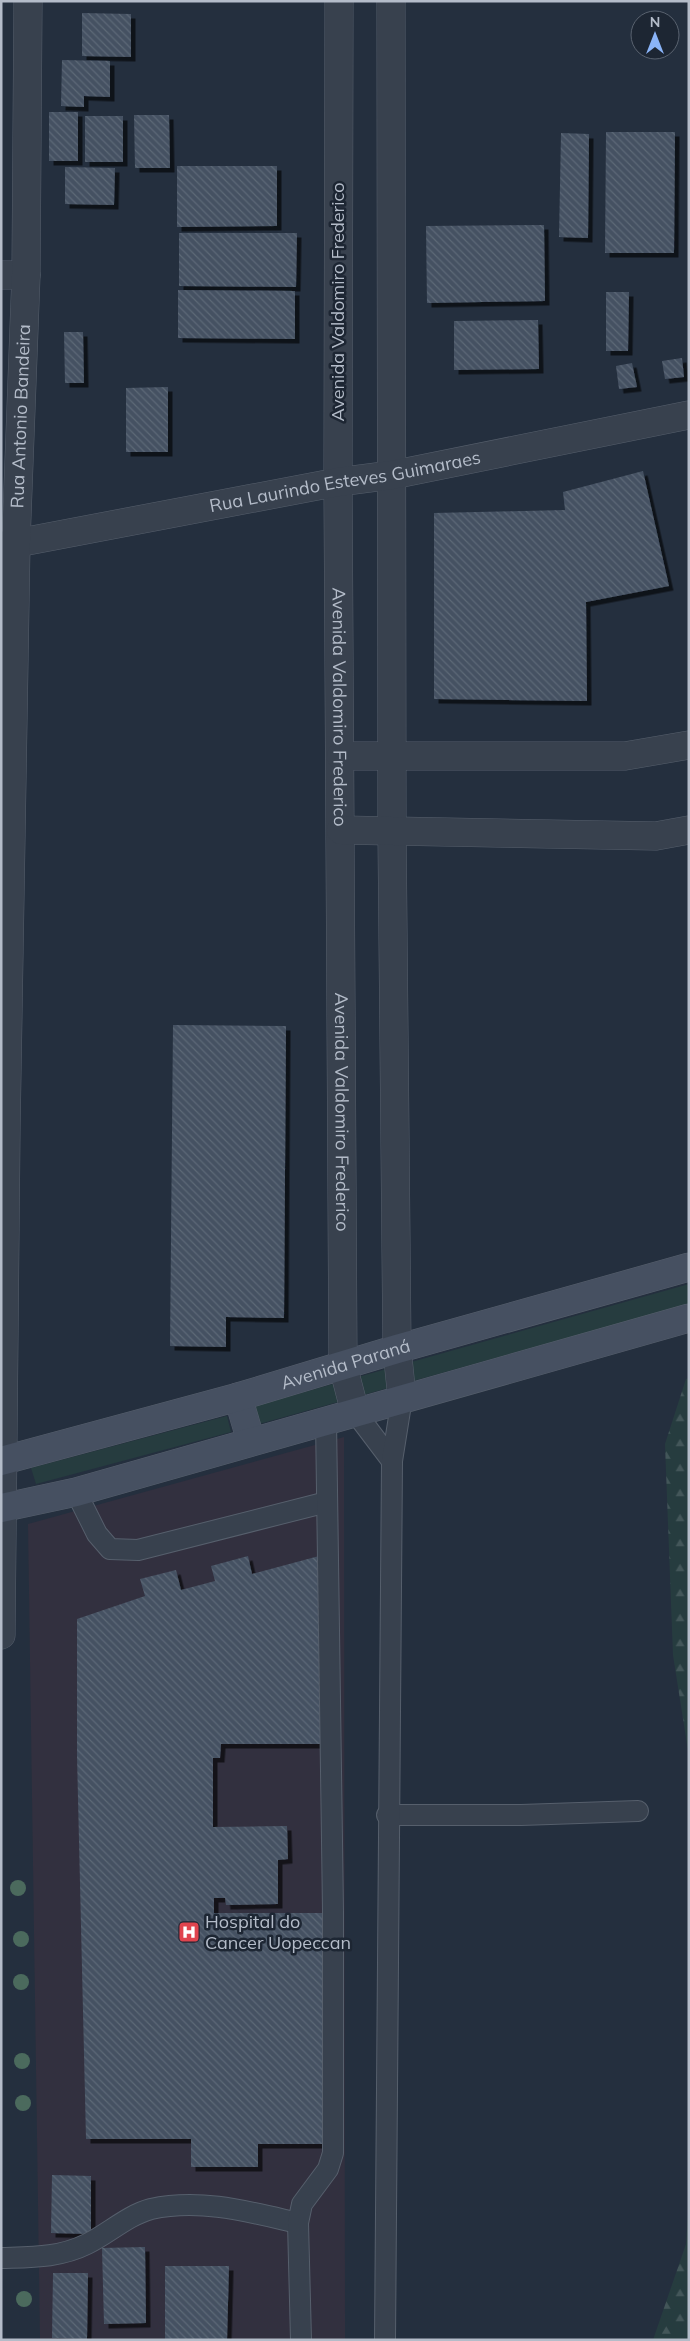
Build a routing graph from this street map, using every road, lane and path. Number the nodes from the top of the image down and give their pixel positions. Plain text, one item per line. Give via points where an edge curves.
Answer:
1 (28, 1) edge
2 (339, 1) edge
3 (391, 1) edge
4 (14, 275) edge
5 (689, 415) edge
6 (392, 475) junction
7 (338, 482) junction
8 (8, 544) edge
9 (689, 745) edge
10 (341, 756) junction
11 (392, 757) junction
12 (341, 830) junction
13 (689, 830) edge
14 (392, 831) junction
15 (4, 1129) edge
16 (689, 1267) edge
17 (689, 1318) edge
18 (397, 1349) junction
19 (343, 1366) junction
20 (238, 1398) junction
21 (402, 1398) junction
22 (355, 1412) junction
23 (326, 1420) junction
24 (251, 1441) junction
25 (2, 1461) edge
26 (392, 1461) junction
27 (76, 1492) junction
28 (327, 1502) junction
29 (2, 1508) edge
30 (1, 1635) edge
31 (638, 1811) dead end
32 (387, 1815) junction
33 (298, 2223) junction
34 (1, 2258) edge
35 (301, 2340) edge
36 (385, 2340) edge

1 - 4 street, Rua Antonio Bandeira
2 - 7 street, Avenida Valdomiro Frederico
3 - 6 street
4 - 8 street, Rua Antonio Bandeira
5 - 6 street, Rua Laurindo Esteves Guimaraes
6 - 7 street, Rua Laurindo Esteves Guimaraes
6 - 11 street
7 - 8 street, Rua Laurindo Esteves Guimaraes
7 - 10 street, Avenida Valdomiro Frederico
8 - 15 street, Rua Antonio Bandeira
9 - 11 street via 625,756
10 - 11 street
10 - 12 street, Avenida Valdomiro Frederico
11 - 14 street
12 - 14 street
12 - 19 street, Avenida Valdomiro Frederico
13 - 14 street via 656,836
14 - 18 street
15 - 25 street, Rua Antonio Bandeira
16 - 18 main road, Avenida Paraná
17 - 21 main road
18 - 19 main road, Avenida Paraná
18 - 21 street
19 - 20 main road, Avenida Paraná
19 - 22 street, Avenida Valdomiro Frederico
20 - 24 main road
20 - 25 main road, Avenida Paraná
21 - 22 main road
21 - 26 lane
22 - 23 main road
22 - 26 lane
23 - 24 main road
23 - 28 lane
24 - 27 main road
25 - 29 street, Rua Antonio Bandeira
26 - 32 lane
27 - 28 lane via 97,1534 110,1549 138,1550
27 - 29 main road
28 - 33 lane via 334,2153 328,2169 302,2204
29 - 30 street, Rua Antonio Bandeira
31 - 32 lane
32 - 36 lane
33 - 34 lane via 198,2204 150,2210 88,2244 49,2257
33 - 35 lane

